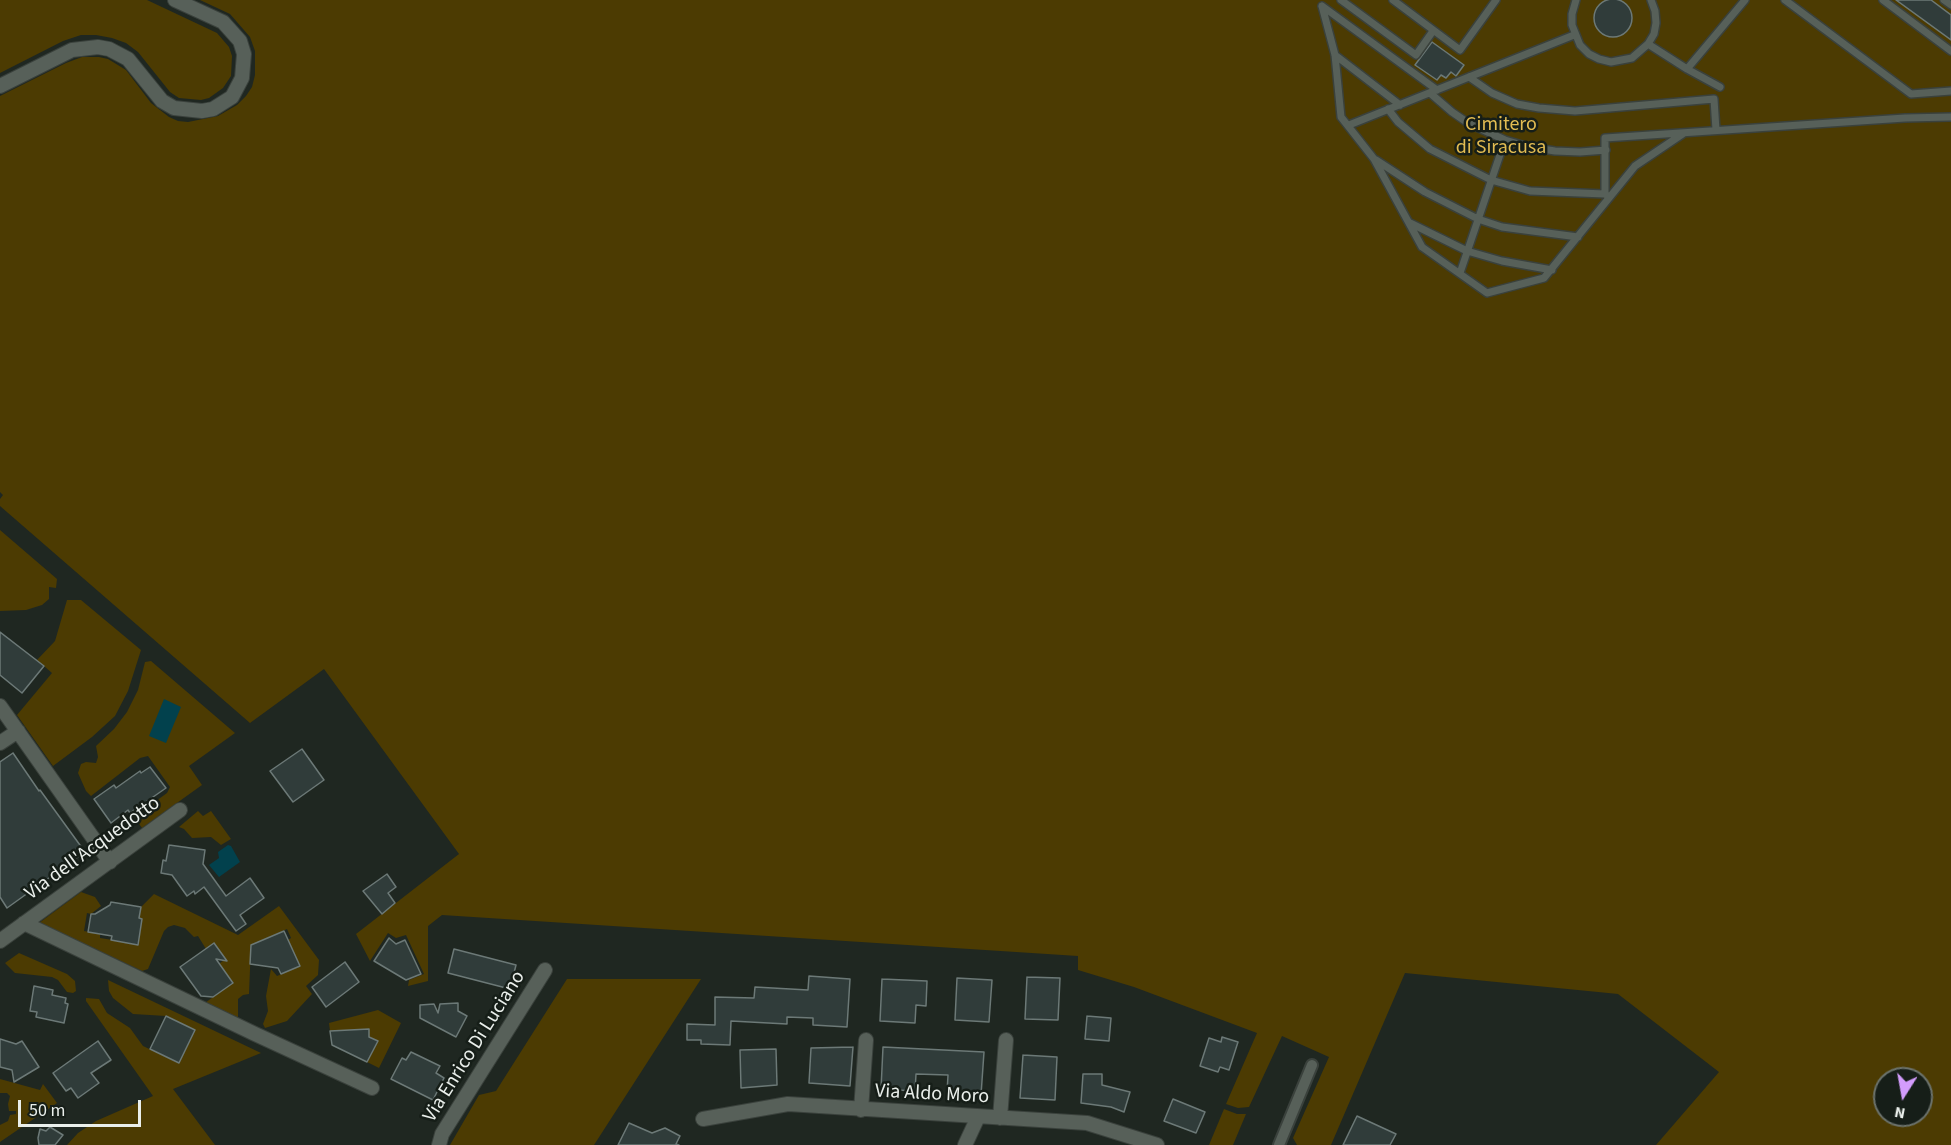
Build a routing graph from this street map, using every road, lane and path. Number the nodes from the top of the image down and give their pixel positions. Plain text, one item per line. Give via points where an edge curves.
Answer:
1 (176, 0) edge
2 (1341, 0) edge
3 (1393, 0) edge
4 (1484, 0) edge
5 (1576, 0) edge
6 (1652, 0) edge
7 (1745, 0) edge
8 (1785, 0) edge
9 (1883, 0) edge
10 (1944, 0) edge
11 (1494, 3) edge
12 (1951, 5) edge
13 (1433, 31) junction
14 (1574, 35) junction
15 (1648, 44) junction
16 (1951, 51) edge
17 (1335, 55) junction
18 (1687, 69) junction
19 (1469, 77) junction
20 (0, 86) edge
21 (1720, 87) dead end
22 (1433, 91) junction
23 (1951, 91) edge
24 (1400, 105) junction
25 (1388, 109) junction
26 (1951, 117) edge
27 (1349, 125) junction
28 (1716, 130) junction
29 (1684, 133) junction
30 (1505, 140) junction
31 (1606, 150) junction
32 (1374, 159) junction
33 (1491, 180) junction
34 (1607, 196) junction
35 (1478, 219) junction
36 (1409, 223) junction
37 (1578, 237) junction
38 (1467, 251) junction
39 (1552, 270) junction
40 (1460, 273) junction
41 (0, 706) edge
42 (18, 731) junction
43 (0, 743) edge
44 (180, 810) dead end
45 (110, 862) junction
46 (24, 923) junction
47 (0, 941) edge
48 (545, 970) dead end
49 (866, 1040) dead end
50 (1006, 1040) dead end
51 (1312, 1065) dead end
52 (372, 1088) dead end
53 (861, 1110) junction
54 (978, 1117) junction
55 (1000, 1118) junction
56 (703, 1119) dead end
57 (439, 1145) edge
58 (964, 1145) edge
59 (1157, 1145) edge
60 (1279, 1145) edge

1 - 20 street via 224,22 240,41 243,78 232,97 213,109 174,108 162,101 128,59 98,47 72,50
2 - 13 lane via 1416,55
3 - 13 lane
4 - 11 lane
5 - 14 lane via 1572,14
6 - 15 lane via 1656,23
7 - 18 lane
8 - 23 lane via 1911,94
9 - 16 lane
10 - 12 lane
11 - 13 lane via 1460,50
14 - 15 lane via 1589,54 1611,62 1632,57
14 - 19 lane
15 - 18 lane
17 - 22 lane via 1322,6
17 - 24 lane
17 - 27 lane via 1341,117
18 - 21 lane
19 - 22 lane
19 - 28 lane via 1492,93 1539,108 1575,111 1714,99
22 - 24 lane
22 - 30 lane via 1468,123
24 - 25 lane
25 - 27 lane
25 - 33 lane via 1430,149
26 - 28 lane
27 - 32 lane
28 - 29 lane
29 - 31 lane via 1605,138
29 - 34 lane via 1635,166
30 - 31 lane via 1555,151
30 - 33 lane
31 - 34 lane
32 - 35 lane via 1425,192
32 - 36 lane
33 - 34 lane via 1530,191
33 - 35 lane
34 - 37 lane
35 - 37 lane via 1502,227
35 - 38 lane
36 - 38 lane
36 - 40 lane via 1422,246
37 - 39 lane
38 - 39 lane
38 - 40 lane
39 - 40 lane via 1544,279 1487,293
41 - 42 street
42 - 43 street
42 - 45 street
44 - 45 street, Via dell'Acquedotto
45 - 46 street, Via dell'Acquedotto
46 - 47 street, Via dell'Acquedotto
46 - 52 street
48 - 57 street, Via Enrico Di Luciano via 442,1134
49 - 53 street
50 - 55 street
51 - 60 street
53 - 54 street, Via Aldo Moro
53 - 56 street, Via Aldo Moro via 788,1104
54 - 55 street, Via Aldo Moro
54 - 58 street
55 - 59 street, Via Aldo Moro via 1087,1123

